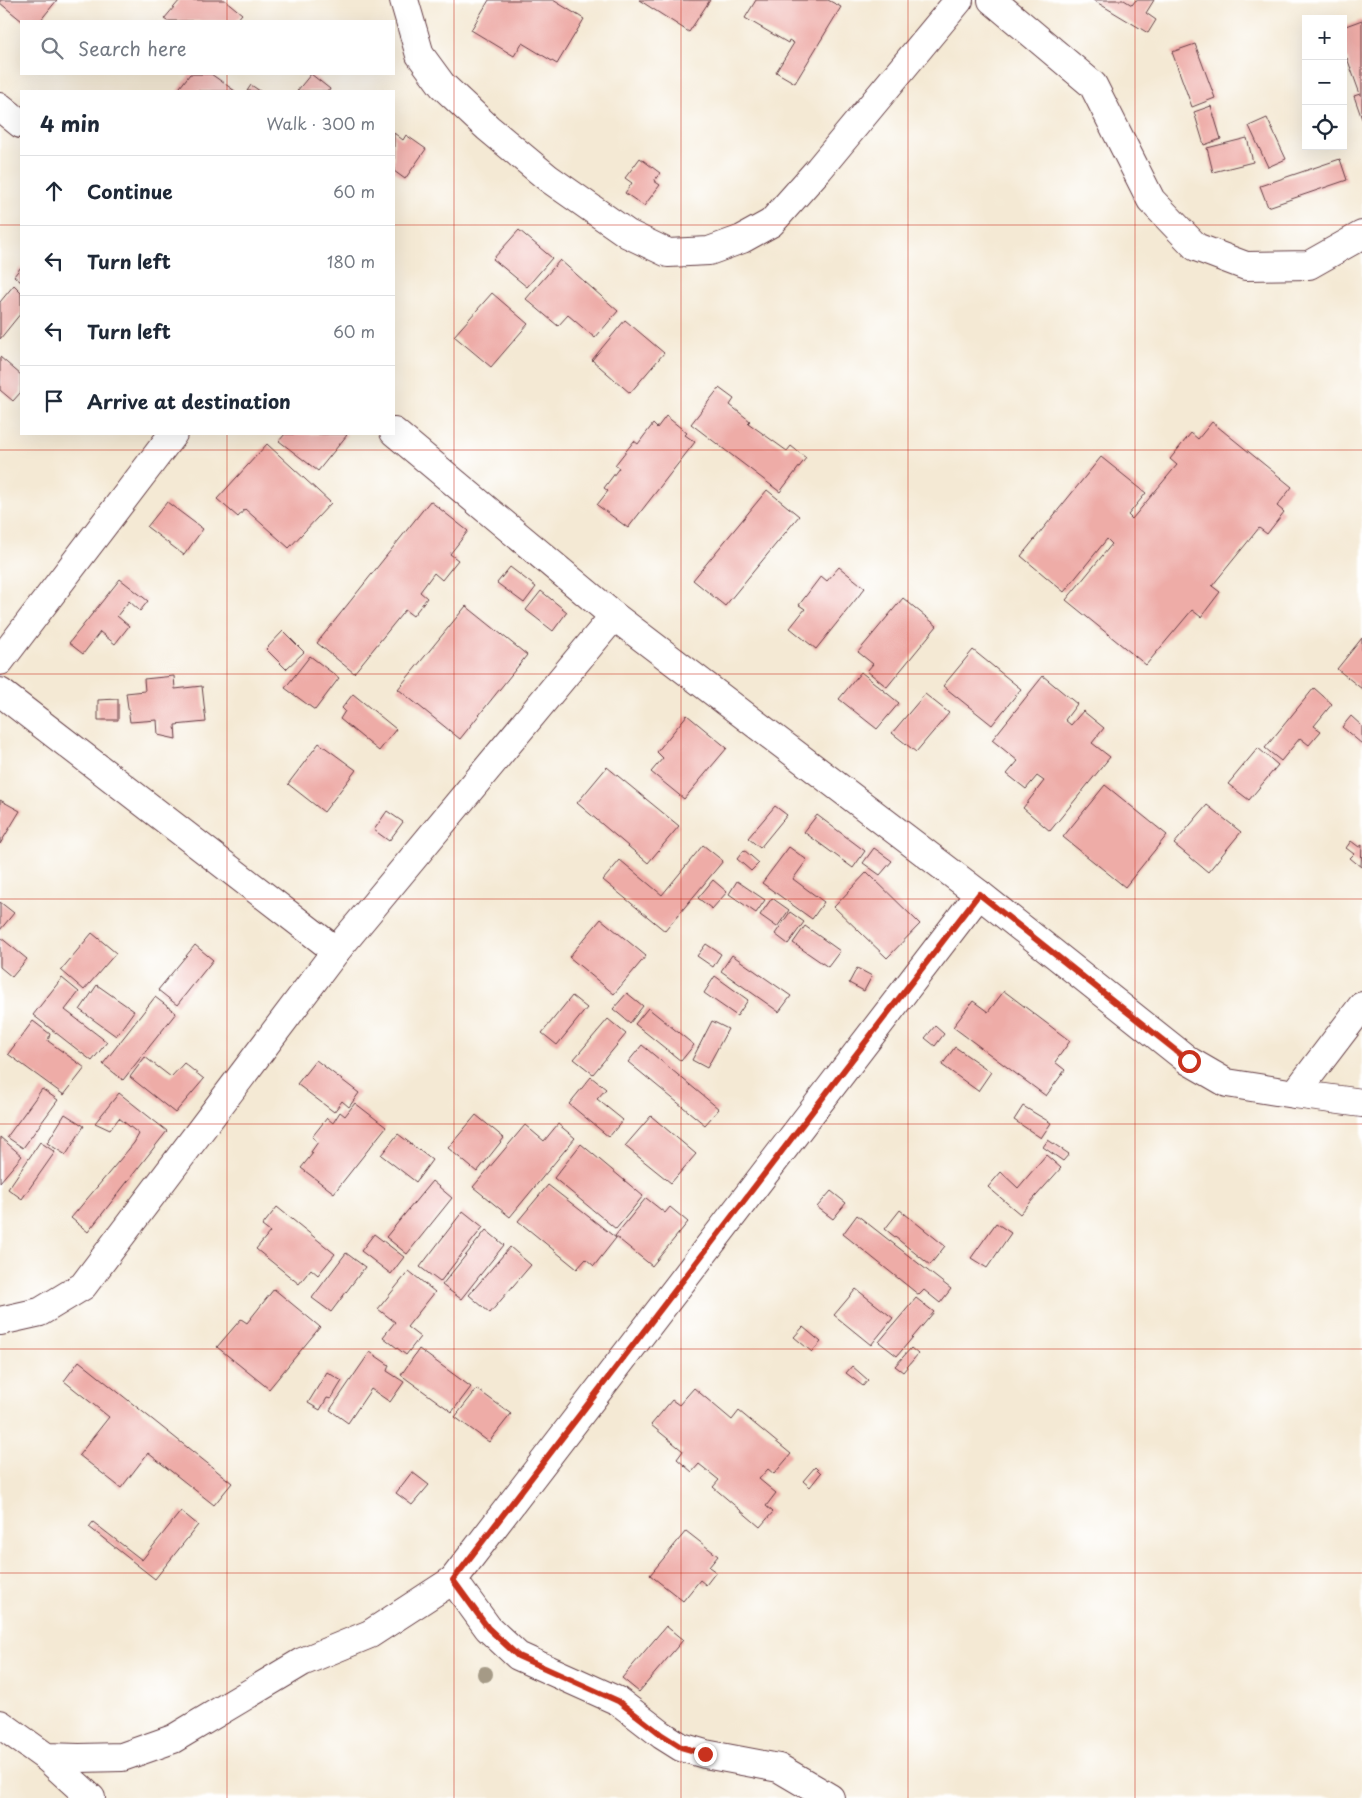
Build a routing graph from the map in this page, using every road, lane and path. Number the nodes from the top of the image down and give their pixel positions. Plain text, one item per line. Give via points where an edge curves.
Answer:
1 (404, 0) edge
2 (959, 0) edge
3 (992, 0) edge
4 (0, 107) edge
5 (20, 123) edge
6 (1362, 235) edge
7 (395, 433) edge
8 (172, 435) edge
9 (614, 616) junction
10 (0, 661) edge
11 (0, 692) edge
12 (979, 894) junction
13 (336, 951) junction
14 (1362, 1006) edge
15 (1295, 1094) junction
16 (1362, 1103) edge
17 (0, 1321) edge
18 (453, 1580) junction
19 (0, 1724) edge
20 (46, 1757) junction
21 (91, 1798) edge
22 (830, 1798) edge

1 - 2 street via 420,55 442,85 548,178 628,234 668,253 709,251 742,239 771,223
3 - 6 street via 1093,85 1151,200 1196,247 1246,266 1309,264
4 - 5 street
7 - 9 street
8 - 10 street
9 - 12 street
9 - 13 street
11 - 13 street
12 - 15 street via 1189,1061 1227,1083
12 - 18 street
13 - 17 street via 83,1286 40,1312
14 - 15 street
15 - 16 street
18 - 20 street via 370,1634 302,1662 173,1739 122,1757
18 - 22 street via 488,1628 518,1656 618,1701 681,1747 779,1768
19 - 20 street
20 - 21 street

